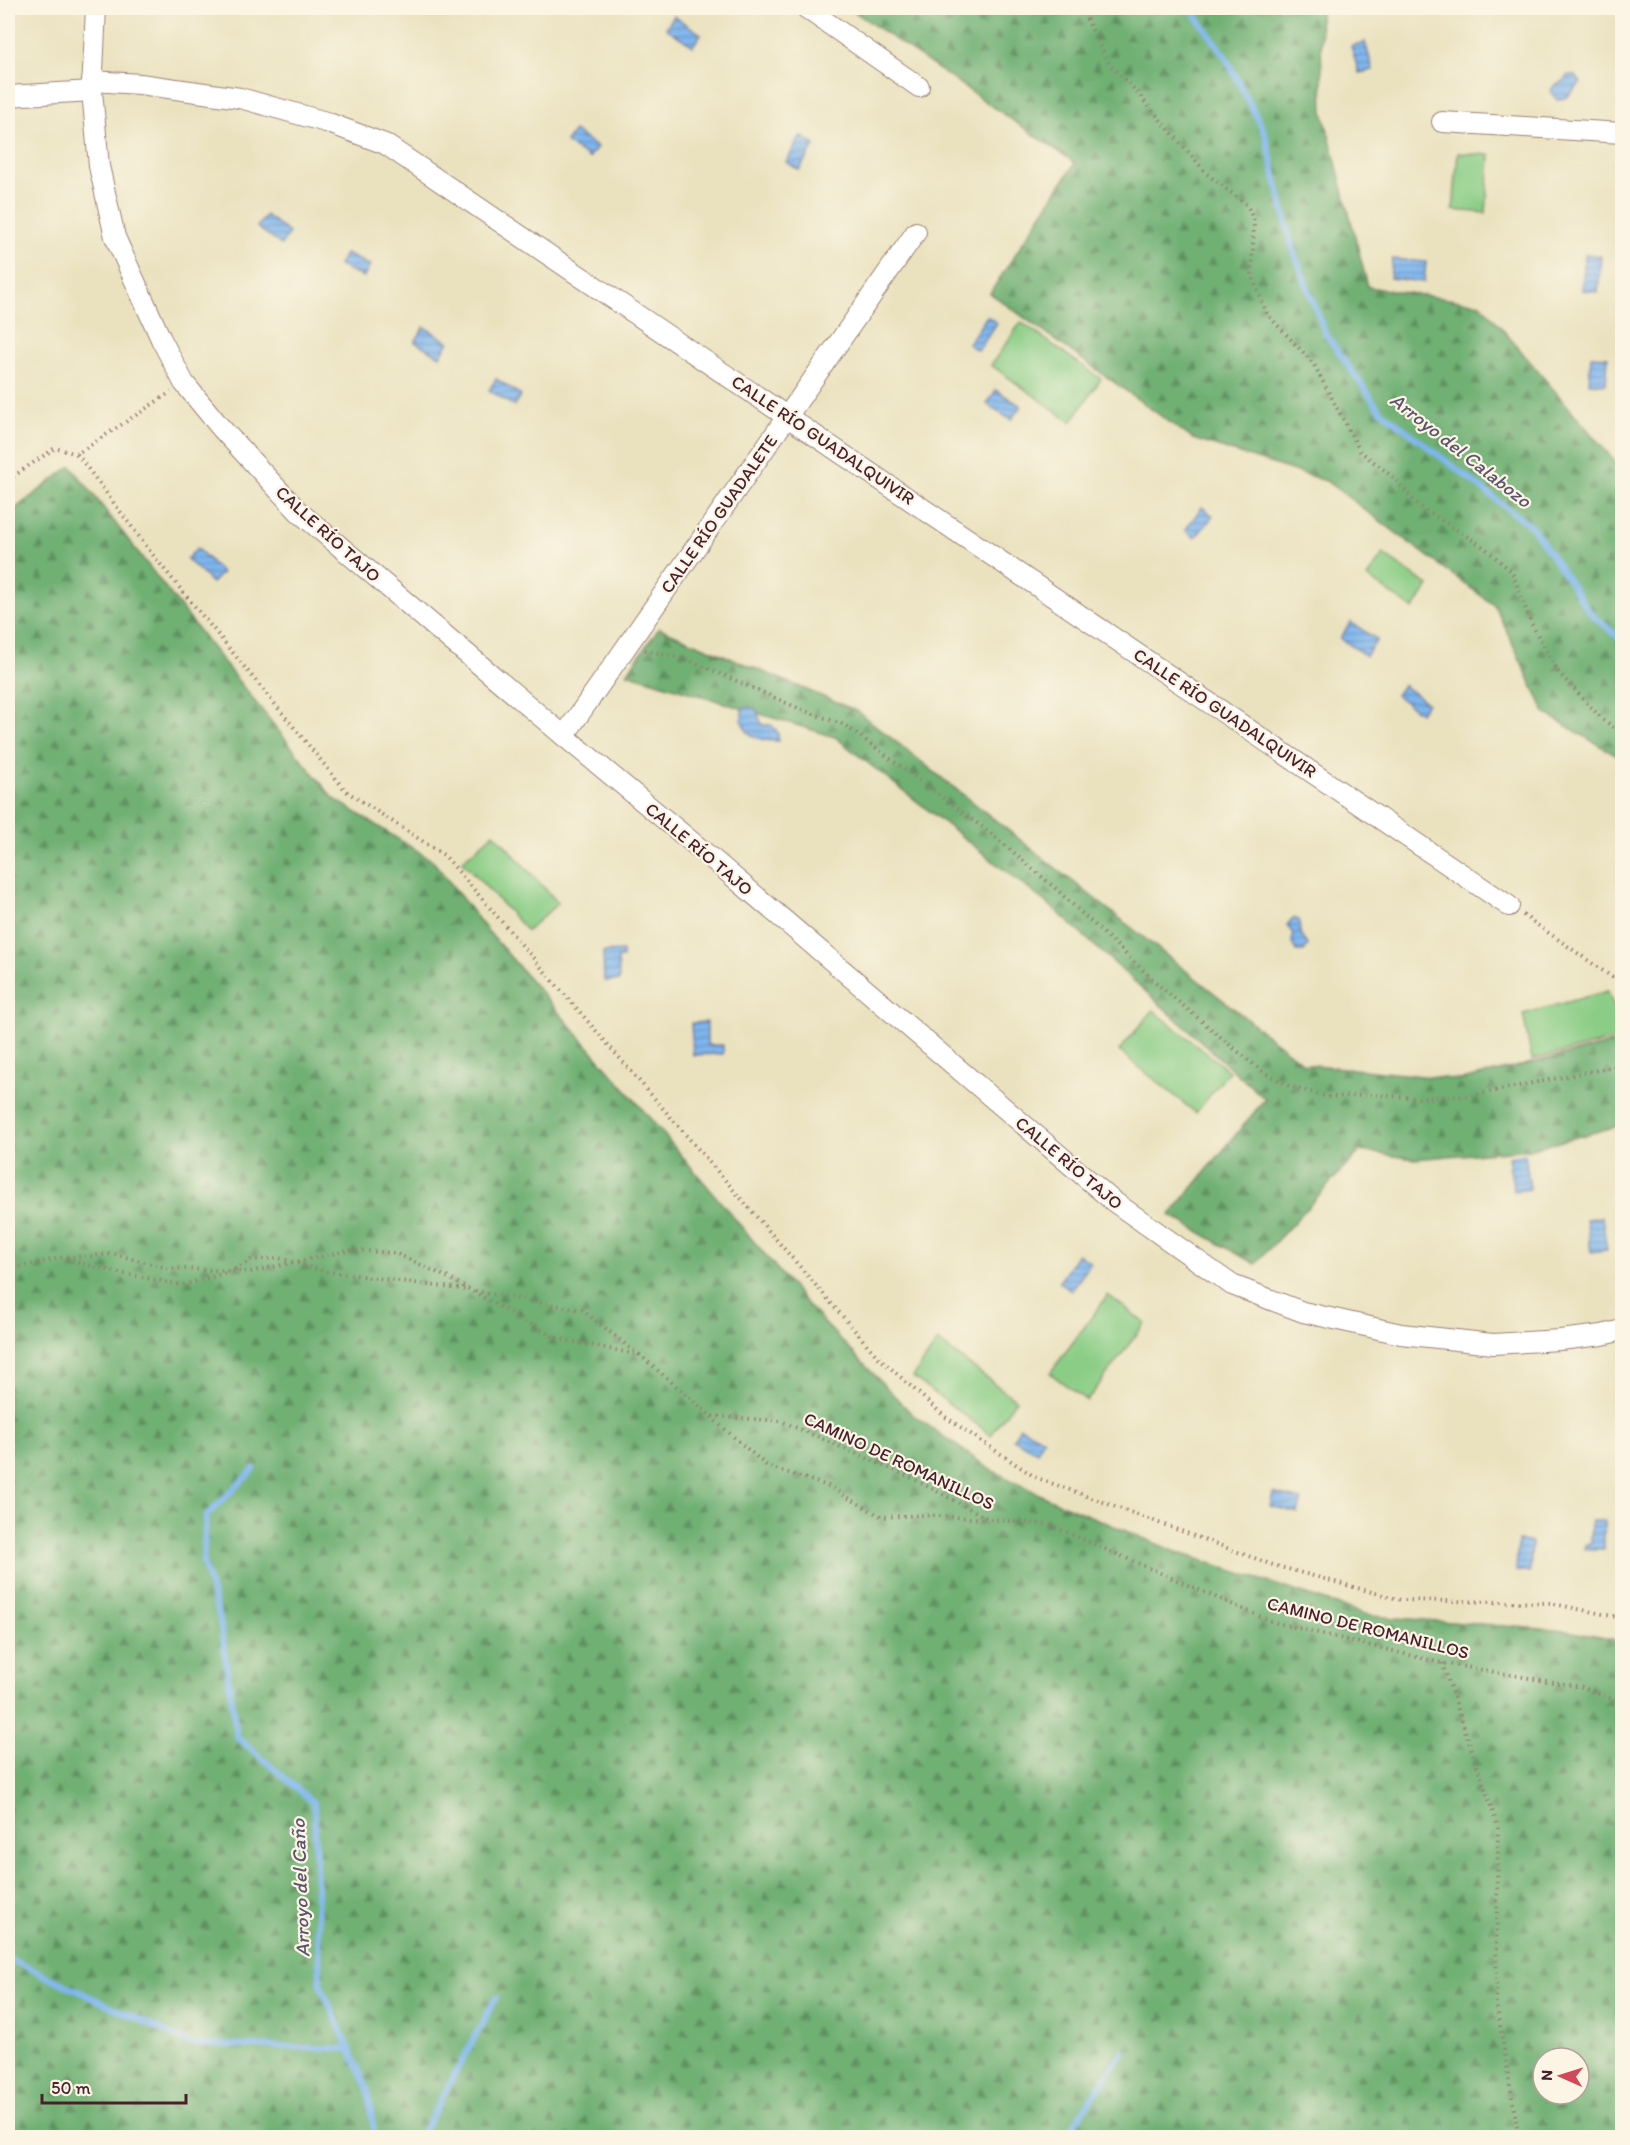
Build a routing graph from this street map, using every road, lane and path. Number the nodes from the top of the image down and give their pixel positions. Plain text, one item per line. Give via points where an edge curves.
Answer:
1 (96, 8) edge
2 (806, 8) edge
3 (1081, 8) edge
4 (92, 86) junction
5 (919, 87) dead end
6 (8, 96) edge
7 (1442, 122) dead end
8 (1623, 133) edge
9 (916, 232) dead end
10 (184, 383) junction
11 (788, 416) junction
12 (77, 454) junction
13 (8, 480) edge
14 (627, 645) junction
15 (1623, 732) edge
16 (564, 736) junction
17 (1509, 906) joint
18 (1623, 984) edge
19 (1623, 1065) edge
20 (61, 1258) junction
21 (295, 1262) junction
22 (8, 1266) edge
23 (232, 1271) junction
24 (472, 1291) junction
25 (1623, 1330) edge
26 (640, 1355) junction
27 (711, 1416) junction
28 (989, 1519) junction
29 (1623, 1618) edge
30 (1442, 1663) junction
31 (1623, 1703) edge
32 (1519, 2138) edge

1 - 4 street, CALLE RÍO TAJO
2 - 5 street
3 - 15 path via 1110,65 1208,174 1247,205 1254,222 1252,276 1267,314 1313,363 1360,451 1394,478 1418,505 1485,548 1512,572 1531,623 1559,673 1603,720
4 - 6 street, CALLE RÍO GUADALQUIVIR
4 - 10 street, CALLE RÍO TAJO via 99,166 116,237 160,339
4 - 11 street, CALLE RÍO GUADALQUIVIR via 140,84 240,98 326,122 385,144
7 - 8 street
9 - 11 street, CALLE RÍO GUADALETE
10 - 12 path
10 - 16 street, CALLE RÍO TAJO via 298,511
11 - 14 street, CALLE RÍO GUADALETE
11 - 17 street, CALLE RÍO GUADALQUIVIR
12 - 13 path via 55,448
12 - 29 path via 156,559 346,790 445,856 876,1355 944,1416 1035,1476 1273,1565 1401,1599 1549,1603
14 - 16 street, CALLE RÍO GUADALETE
14 - 19 path via 689,660 845,725 993,835 1170,994 1260,1070 1288,1086 1328,1097 1433,1098 1468,1095
16 - 25 street, CALLE RÍO TAJO via 1113,1201 1232,1285 1303,1312 1401,1334 1493,1344 1560,1340
17 - 18 path
20 - 22 path
20 - 23 path via 114,1254 167,1268
20 - 23 path via 183,1285
21 - 23 path via 250,1272
21 - 23 path via 279,1258 251,1260
21 - 24 path via 323,1271
21 - 24 path via 351,1250 394,1253
24 - 26 path via 555,1338
24 - 26 path via 582,1310
26 - 27 path
27 - 28 path, CAMINO DE ROMANILLOS via 781,1421 910,1477
27 - 28 path via 767,1466 828,1486 882,1517
28 - 30 path, CAMINO DE ROMANILLOS via 1050,1525 1273,1622
30 - 31 path, CAMINO DE ROMANILLOS via 1582,1687
30 - 32 path via 1498,1827 1496,2002

